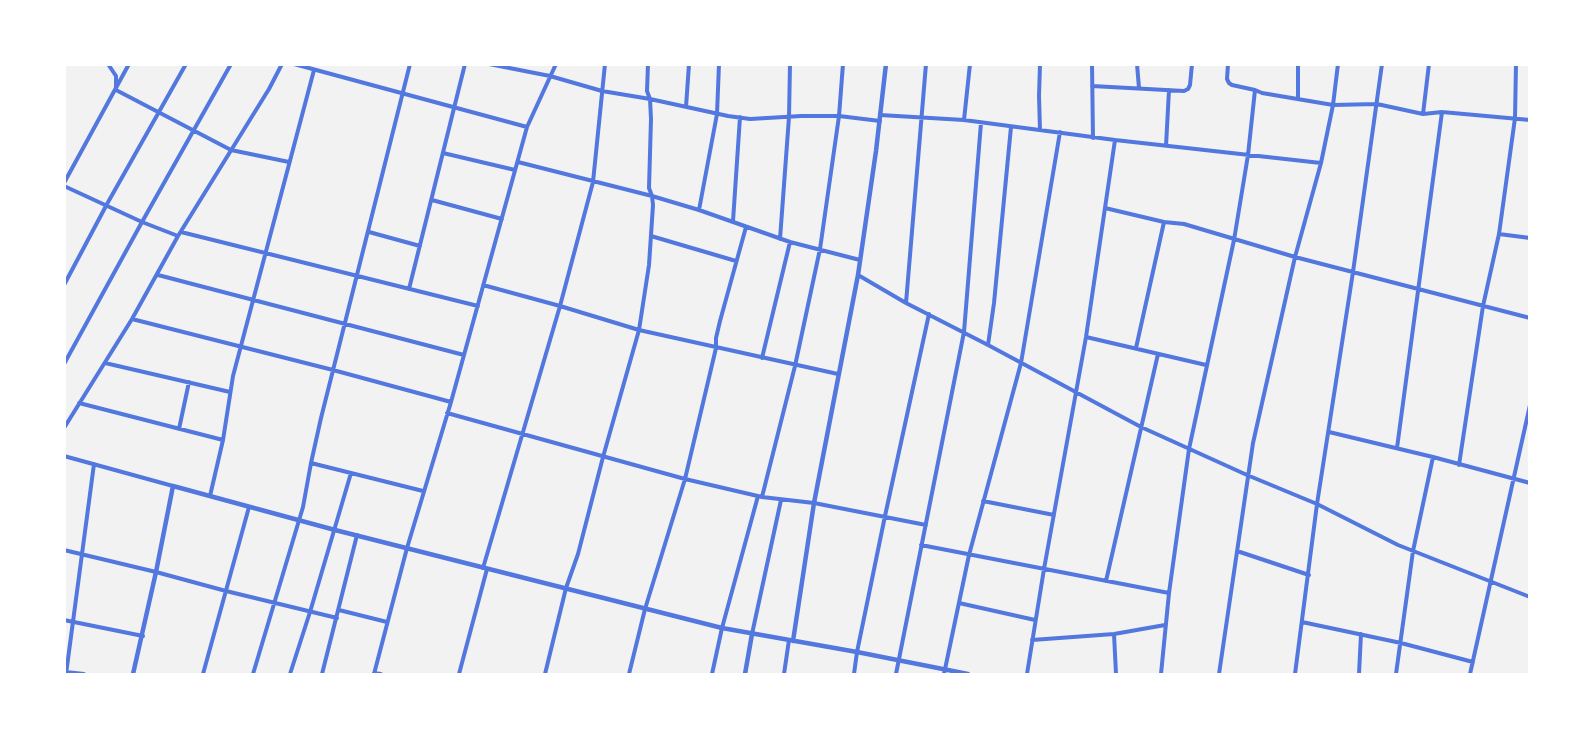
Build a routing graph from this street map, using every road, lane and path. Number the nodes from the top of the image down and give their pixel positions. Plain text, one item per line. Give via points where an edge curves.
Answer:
1 (108, 64) edge
2 (129, 64) edge
3 (186, 64) edge
4 (231, 64) edge
5 (282, 64) edge
6 (294, 64) edge
7 (411, 64) edge
8 (465, 64) edge
9 (489, 64) edge
10 (556, 64) edge
11 (605, 64) edge
12 (648, 64) edge
13 (689, 64) edge
14 (719, 64) edge
15 (790, 64) edge
16 (843, 64) edge
17 (886, 64) edge
18 (926, 64) edge
19 (970, 64) edge
20 (1041, 64) edge
21 (1092, 64) edge
22 (1137, 64) edge
23 (1192, 64) edge
24 (1228, 64) edge
25 (1298, 64) edge
26 (1338, 64) edge
27 (1382, 64) edge
28 (1429, 64) edge
29 (1516, 64) edge
30 (314, 70) junction
31 (550, 76) junction
32 (1092, 86) junction
33 (1139, 88) junction
34 (116, 90) junction
35 (1169, 90) junction
36 (1255, 90) junction
37 (603, 91) junction
38 (404, 94) junction
39 (1298, 98) junction
40 (650, 99) junction
41 (1377, 104) junction
42 (1333, 105) junction
43 (686, 107) junction
44 (454, 108) junction
45 (159, 112) junction
46 (1442, 112) junction
47 (717, 114) junction
48 (1423, 114) junction
49 (880, 115) junction
50 (839, 116) junction
51 (740, 117) junction
52 (789, 117) junction
53 (920, 118) junction
54 (1515, 118) junction
55 (964, 120) junction
56 (1530, 120) edge
57 (880, 121) junction
58 (981, 123) junction
59 (527, 127) junction
60 (1011, 127) junction
61 (1040, 130) junction
62 (195, 131) junction
63 (1060, 132) junction
64 (1093, 138) junction
65 (1115, 140) junction
66 (1166, 146) junction
67 (231, 150) junction
68 (443, 153) junction
69 (1248, 155) junction
70 (289, 162) junction
71 (518, 162) junction
72 (1321, 163) junction
73 (516, 170) junction
74 (593, 182) junction
75 (64, 184) edge
76 (652, 196) junction
77 (432, 200) junction
78 (107, 204) junction
79 (1105, 208) junction
80 (699, 210) junction
81 (502, 219) junction
82 (142, 222) junction
83 (733, 222) junction
84 (1164, 222) junction
85 (746, 227) junction
86 (368, 232) junction
87 (180, 234) junction
88 (1499, 234) junction
89 (651, 236) junction
90 (1530, 238) edge
91 (780, 239) junction
92 (1234, 240) junction
93 (790, 242) junction
94 (420, 246) junction
95 (820, 249) junction
96 (266, 253) junction
97 (1295, 257) junction
98 (860, 260) junction
99 (736, 261) junction
100 (1353, 272) junction
101 (158, 275) junction
102 (858, 275) junction
103 (357, 276) junction
104 (64, 285) edge
105 (483, 285) junction
106 (410, 289) junction
107 (1418, 290) junction
108 (254, 299) junction
109 (906, 303) junction
110 (478, 306) junction
111 (560, 306) junction
112 (1483, 306) junction
113 (929, 314) junction
114 (1530, 318) edge
115 (132, 319) junction
116 (345, 324) junction
117 (639, 330) junction
118 (964, 332) junction
119 (1086, 337) junction
120 (988, 345) junction
121 (240, 347) junction
122 (716, 348) junction
123 (1136, 348) junction
124 (1158, 354) junction
125 (464, 355) junction
126 (762, 358) junction
127 (105, 363) junction
128 (1021, 363) junction
129 (64, 364) edge
130 (795, 366) junction
131 (1206, 366) junction
132 (333, 370) junction
133 (838, 374) junction
134 (189, 382) junction
135 (230, 392) junction
136 (1076, 392) junction
137 (451, 402) junction
138 (79, 404) junction
139 (1530, 405) edge
140 (447, 413) junction
141 (1141, 427) junction
142 (64, 428) edge
143 (179, 429) junction
144 (1329, 432) junction
145 (522, 434) junction
146 (223, 440) junction
147 (1397, 448) junction
148 (1189, 449) junction
149 (64, 456) edge
150 (603, 457) junction
151 (1433, 457) junction
152 (310, 463) junction
153 (94, 464) junction
154 (1459, 465) junction
155 (351, 473) junction
156 (1248, 475) junction
157 (685, 479) junction
158 (1514, 479) junction
159 (1530, 483) edge
160 (173, 486) junction
161 (423, 491) junction
162 (210, 496) junction
163 (760, 496) junction
164 (781, 500) junction
165 (983, 501) junction
166 (814, 504) junction
167 (1317, 504) junction
168 (249, 507) junction
169 (1054, 515) junction
170 (885, 516) junction
171 (299, 520) junction
172 (926, 525) junction
173 (334, 530) junction
174 (357, 536) junction
175 (921, 545) junction
176 (406, 548) junction
177 (64, 550) edge
178 (1237, 550) junction
179 (1413, 551) junction
180 (83, 554) junction
181 (969, 555) junction
182 (485, 568) junction
183 (1044, 569) junction
184 (156, 572) junction
185 (1309, 574) junction
186 (1107, 581) junction
187 (1491, 582) junction
188 (566, 588) junction
189 (226, 591) junction
190 (1169, 593) junction
191 (1530, 597) edge
192 (274, 603) junction
193 (959, 603) junction
194 (645, 609) junction
195 (339, 610) junction
196 (310, 612) junction
197 (336, 618) junction
198 (64, 620) edge
199 (1035, 620) junction
200 (73, 622) junction
201 (387, 622) junction
202 (1302, 622) junction
203 (1165, 625) junction
204 (723, 628) junction
205 (752, 634) junction
206 (1114, 634) junction
207 (1361, 634) junction
208 (143, 636) junction
209 (1032, 640) junction
210 (791, 641) junction
211 (1401, 643) junction
212 (857, 652) junction
213 (899, 660) junction
214 (1473, 662) junction
215 (945, 672) edge
216 (66, 673) edge
217 (374, 674) edge
218 (84, 675) edge
219 (133, 675) edge
220 (203, 675) edge
221 (254, 675) edge
222 (290, 675) edge
223 (322, 675) edge
224 (381, 675) edge
225 (459, 675) edge
226 (544, 675) edge
227 (629, 675) edge
228 (712, 675) edge
229 (745, 675) edge
230 (784, 675) edge
231 (854, 675) edge
232 (896, 675) edge
233 (968, 675) edge
234 (1027, 675) edge
235 (1116, 675) edge
236 (1161, 675) edge
237 (1219, 675) edge
238 (1295, 675) edge
239 (1359, 675) edge
240 (1396, 675) edge
241 (1470, 675) edge

1 - 34 street via 116,76
2 - 34 street
3 - 45 street
4 - 62 street
5 - 67 street
6 - 30 street
7 - 38 street
8 - 44 street
9 - 31 street
10 - 31 street
11 - 37 street
12 - 40 street
13 - 43 street
14 - 47 street
15 - 52 street
16 - 50 street
17 - 49 street
18 - 53 street
19 - 55 street
20 - 61 street
21 - 32 street
22 - 33 street
23 - 35 street via 1188,89
24 - 36 street via 1229,83
25 - 39 street
26 - 42 street
27 - 41 street
28 - 48 street
29 - 54 street
30 - 38 street
30 - 70 street
31 - 37 street
31 - 59 street
32 - 33 street
32 - 64 street
33 - 35 street
34 - 45 street
34 - 75 street
35 - 66 street
36 - 39 street
36 - 69 street
37 - 40 street
37 - 74 street
38 - 44 street
38 - 86 street
39 - 42 street
40 - 43 street
40 - 76 street
41 - 42 street
41 - 48 street
41 - 100 street
42 - 72 street
43 - 47 street
44 - 59 street
44 - 68 street
45 - 62 street
45 - 78 street
46 - 48 street
46 - 54 street
46 - 107 street
47 - 51 street
47 - 80 street
49 - 53 street
49 - 57 street
50 - 52 street
50 - 57 street
50 - 95 street
51 - 52 street
51 - 83 street
52 - 91 street
53 - 55 street
53 - 109 street
54 - 56 street
54 - 88 street
55 - 58 street
57 - 98 street
58 - 60 street
58 - 118 street
59 - 71 street
60 - 61 street
60 - 120 street
61 - 63 street
62 - 67 street
62 - 82 street
63 - 64 street
63 - 128 street
64 - 65 street
65 - 66 street
65 - 79 street
66 - 69 street
67 - 70 street
67 - 87 street
68 - 73 street
68 - 77 street
69 - 72 street
69 - 92 street
70 - 96 street
71 - 73 street
71 - 74 street
72 - 97 street
73 - 81 street
74 - 76 street
74 - 111 street
75 - 78 street
76 - 80 street
76 - 89 street
77 - 81 street
77 - 94 street
78 - 82 street
78 - 104 street
79 - 84 street
79 - 119 street
80 - 83 street
81 - 105 street
82 - 87 street
82 - 129 street
83 - 85 street
84 - 92 street via 1184,224
84 - 123 street
85 - 91 street
85 - 99 street
86 - 94 street
86 - 103 street
87 - 96 street
87 - 101 street
88 - 90 street
88 - 112 street
89 - 99 street
89 - 117 street
91 - 93 street
92 - 97 street
92 - 131 street
93 - 95 street
93 - 126 street
94 - 106 street
95 - 98 street
95 - 130 street
96 - 103 street
96 - 108 street
97 - 100 street
97 - 156 street
98 - 102 street
99 - 122 street
100 - 107 street
100 - 144 street
101 - 108 street
101 - 115 street
102 - 109 street
102 - 133 street
103 - 106 street
103 - 116 street
105 - 110 street
105 - 111 street
106 - 110 street
107 - 112 street
107 - 147 street
108 - 116 street
108 - 121 street
109 - 113 street
110 - 125 street
111 - 117 street
111 - 145 street
112 - 114 street
112 - 154 street
113 - 118 street
113 - 170 street
115 - 121 street
115 - 127 street
116 - 125 street
116 - 132 street
117 - 122 street
117 - 150 street
118 - 120 street
118 - 172 street
119 - 123 street
119 - 136 street
120 - 128 street
121 - 132 street
121 - 135 street
122 - 126 street
122 - 157 street
123 - 124 street
124 - 131 street
124 - 141 street
125 - 137 street
126 - 130 street
127 - 134 street
127 - 138 street
128 - 136 street
128 - 165 street
130 - 133 street
130 - 163 street
131 - 148 street
132 - 137 street
132 - 152 street
133 - 166 street
134 - 135 street
134 - 143 street
135 - 146 street
136 - 141 street
136 - 169 street
137 - 140 street
138 - 142 street
138 - 143 street
139 - 158 street
140 - 145 street
140 - 161 street
141 - 148 street
141 - 186 street
143 - 146 street
144 - 147 street
144 - 167 street
145 - 150 street
145 - 182 street
146 - 162 street
147 - 151 street
148 - 156 street
148 - 190 street
149 - 153 street
150 - 157 street
150 - 188 street
151 - 154 street
151 - 179 street
152 - 155 street
152 - 171 street
153 - 160 street
153 - 180 street
154 - 158 street
155 - 161 street
155 - 173 street
156 - 167 street
156 - 178 street
157 - 163 street
157 - 194 street
158 - 159 street
158 - 187 street
160 - 162 street
160 - 184 street
161 - 176 street
162 - 168 street
163 - 164 street
163 - 204 street
164 - 166 street
164 - 205 street
165 - 169 street
165 - 181 street
166 - 170 street
166 - 210 street
167 - 179 street
167 - 185 street
168 - 171 street
168 - 189 street
169 - 183 street
170 - 172 street
170 - 212 street
171 - 173 street
171 - 192 street
172 - 175 street
173 - 174 street
173 - 196 street
174 - 176 street
174 - 195 street
175 - 181 street
175 - 213 street
176 - 182 street
176 - 201 street
177 - 180 street
178 - 185 street
178 - 237 street
179 - 187 street
179 - 211 street
180 - 184 street
180 - 200 street
181 - 183 street
181 - 193 street
182 - 188 street
182 - 225 street
183 - 186 street
183 - 199 street
184 - 189 street
184 - 208 street
185 - 202 street
186 - 190 street
187 - 191 street
187 - 214 street
188 - 194 street
188 - 226 street
189 - 192 street
189 - 220 street
190 - 203 street
192 - 196 street
192 - 221 street
193 - 199 street
193 - 215 street
194 - 204 street
194 - 227 street
195 - 197 street
195 - 201 street
196 - 197 street
196 - 222 street
197 - 223 street
198 - 200 street
199 - 209 street
200 - 208 street
200 - 216 street
201 - 217 street
202 - 207 street
202 - 238 street
203 - 206 street
203 - 236 street
204 - 205 street
204 - 228 street
205 - 210 street
205 - 229 street
206 - 209 street
206 - 235 street
207 - 211 street
207 - 239 street
208 - 219 street
209 - 234 street
210 - 212 street
210 - 230 street
211 - 214 street
211 - 240 street
212 - 213 street
212 - 231 street
213 - 215 street
213 - 232 street
214 - 241 street
215 - 233 street
216 - 218 street
217 - 224 street

